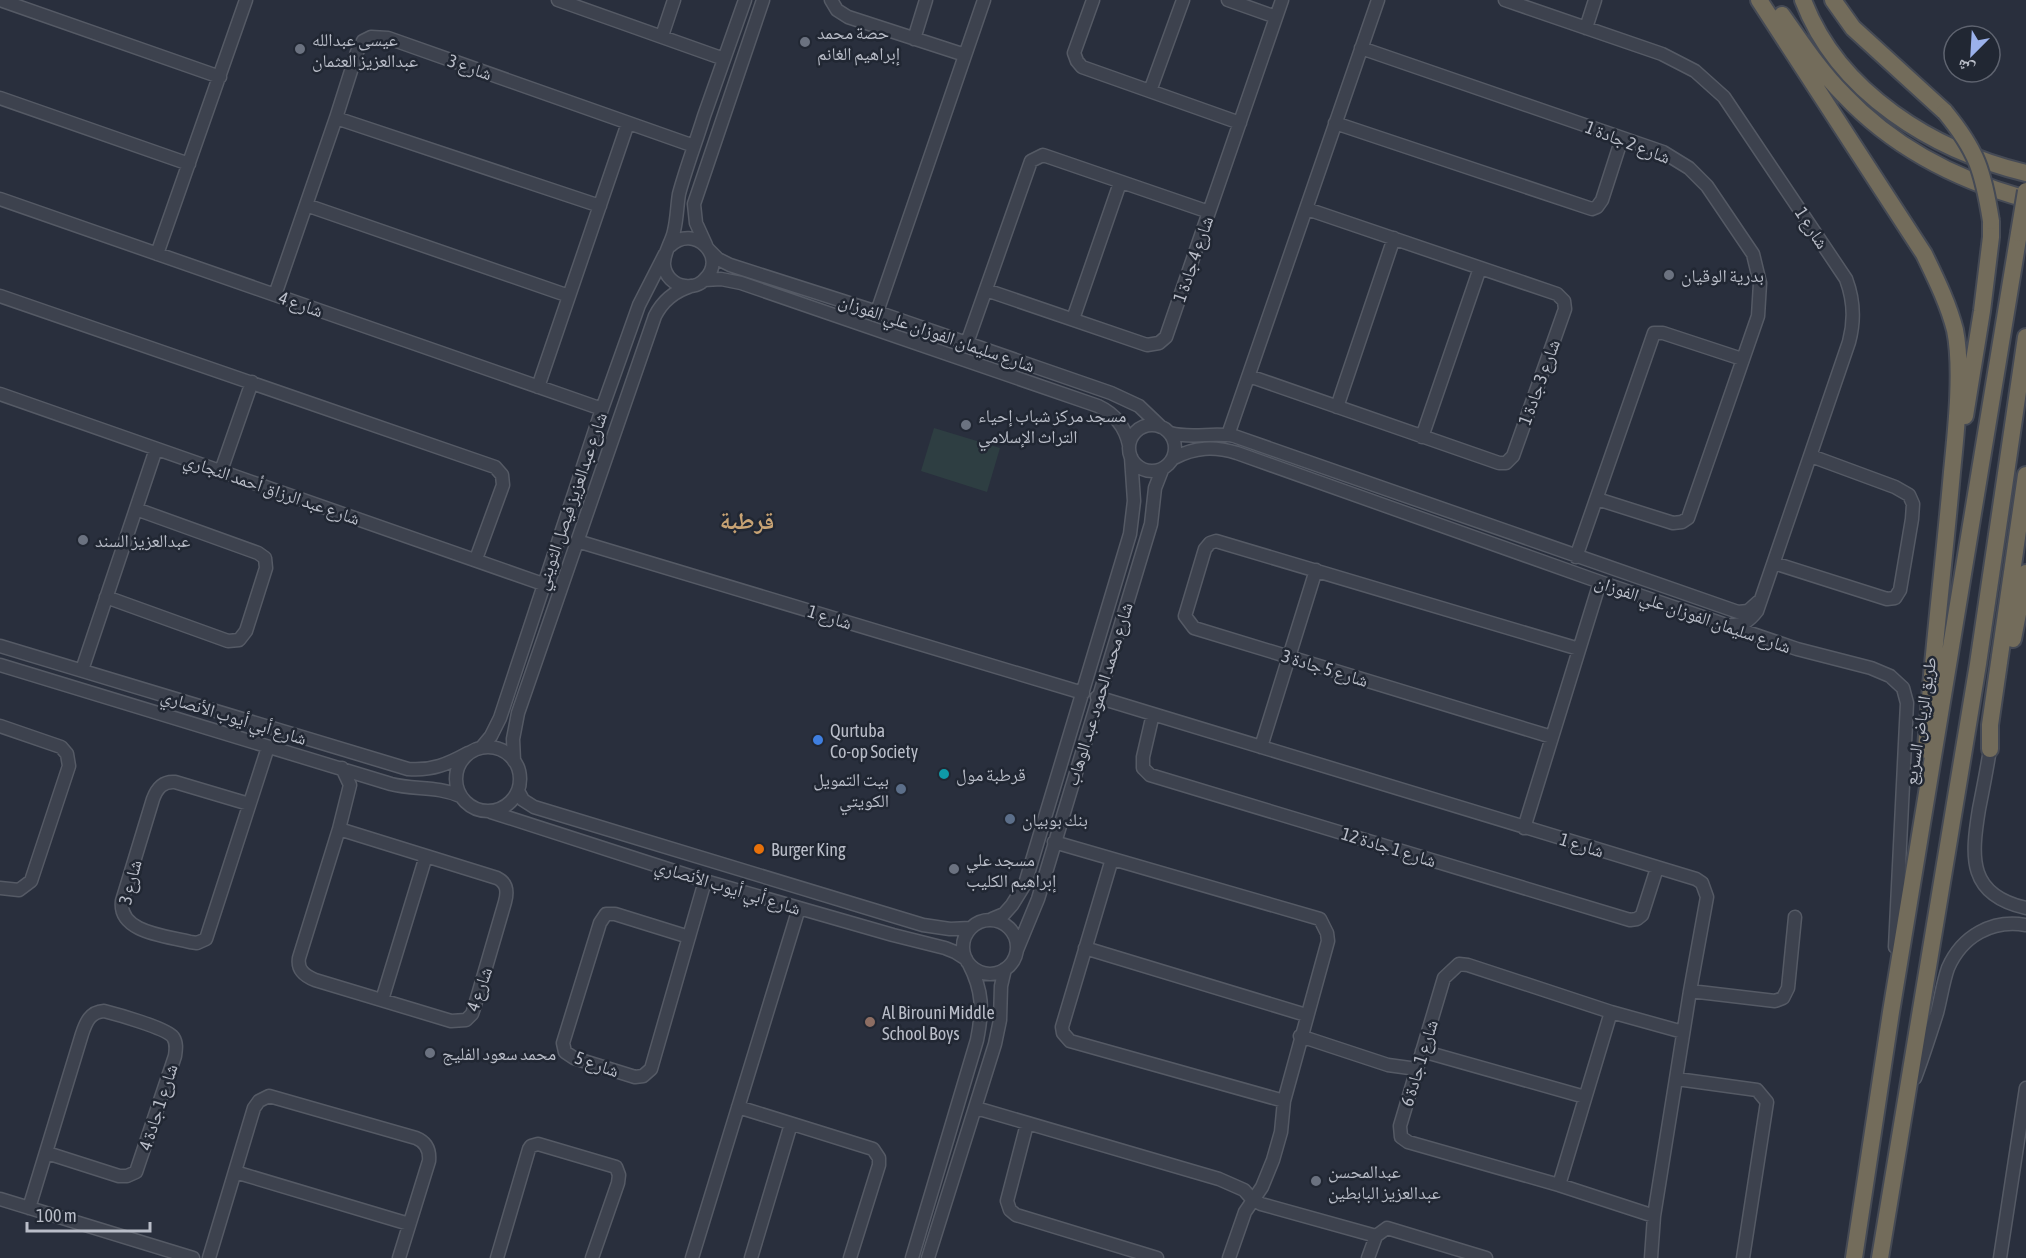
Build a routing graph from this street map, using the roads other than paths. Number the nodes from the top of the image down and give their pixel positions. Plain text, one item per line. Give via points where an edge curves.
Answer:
1 (0, 0) edge
2 (246, 0) edge
3 (558, 0) edge
4 (674, 0) edge
5 (745, 0) edge
6 (764, 0) edge
7 (831, 0) edge
8 (926, 0) edge
9 (984, 0) edge
10 (1093, 0) edge
11 (1184, 0) edge
12 (1228, 0) edge
13 (1282, 0) edge
14 (1378, 0) edge
15 (1505, 0) edge
16 (1595, 0) edge
17 (1759, 0) edge
18 (1770, 0) edge
19 (1803, 0) edge
20 (1833, 0) edge
21 (572, 2) edge
22 (1276, 17) junction
23 (1586, 28) junction
24 (662, 36) junction
25 (914, 39) junction
26 (1361, 48) junction
27 (965, 55) junction
28 (724, 59) junction
29 (220, 77) junction
30 (1150, 91) junction
31 (0, 98) edge
32 (336, 118) junction
33 (628, 123) junction
34 (1240, 123) junction
35 (1335, 123) junction
36 (1622, 138) junction
37 (694, 146) junction
38 (189, 164) junction
39 (2026, 173) edge
40 (1120, 183) junction
41 (2026, 191) edge
42 (0, 199) edge
43 (2026, 199) edge
44 (306, 205) junction
45 (600, 206) junction
46 (1307, 209) junction
47 (1209, 212) junction
48 (1394, 238) junction
49 (707, 248) junction
50 (667, 250) junction
51 (157, 254) junction
52 (1480, 268) junction
53 (705, 280) junction
54 (785, 282) junction
55 (691, 286) junction
56 (986, 290) junction
57 (275, 295) junction
58 (0, 296) edge
59 (569, 296) junction
60 (779, 296) junction
61 (877, 312) junction
62 (1073, 319) junction
63 (2026, 337) edge
64 (967, 343) junction
65 (1742, 359) junction
66 (1249, 376) junction
67 (252, 382) junction
68 (538, 387) junction
69 (0, 394) edge
70 (1337, 407) junction
71 (602, 409) junction
72 (1166, 430) junction
73 (1228, 435) junction
74 (1422, 437) junction
75 (156, 449) junction
76 (1130, 451) junction
77 (1811, 456) junction
78 (1174, 458) junction
79 (2026, 465) edge
80 (1162, 470) junction
81 (221, 471) junction
82 (2026, 475) edge
83 (1597, 499) junction
84 (136, 509) junction
85 (1949, 510) junction
86 (1499, 528) junction
87 (1523, 537) junction
88 (577, 540) junction
89 (1496, 546) junction
90 (1516, 553) junction
91 (1576, 556) junction
92 (476, 560) junction
93 (1774, 563) junction
94 (1316, 570) junction
95 (2026, 573) edge
96 (1600, 582) junction
97 (543, 584) junction
98 (106, 597) junction
99 (1760, 601) junction
100 (1720, 607) junction
101 (1720, 623) junction
102 (0, 646) edge
103 (1579, 649) junction
104 (1289, 657) junction
105 (1978, 664) junction
106 (1, 667) edge
107 (82, 670) junction
108 (1083, 693) junction
109 (156, 694) junction
110 (1097, 697) junction
111 (185, 703) junction
112 (152, 710) junction
113 (1152, 714) junction
114 (182, 720) junction
115 (0, 726) edge
116 (1552, 737) junction
117 (268, 747) junction
118 (1261, 747) junction
119 (481, 748) junction
120 (1990, 749) junction
121 (468, 753) junction
122 (514, 761) junction
123 (342, 768) junction
124 (366, 776) junction
125 (350, 785) junction
126 (518, 791) junction
127 (460, 796) junction
128 (249, 804) junction
129 (491, 812) junction
130 (1524, 828) junction
131 (339, 829) junction
132 (628, 836) junction
133 (1054, 842) junction
134 (1919, 850) junction
135 (624, 855) junction
136 (426, 856) junction
137 (1112, 859) junction
138 (1657, 868) junction
139 (705, 881) junction
140 (0, 888) edge
141 (799, 908) junction
142 (2026, 909) edge
143 (1795, 917) dead end
144 (992, 919) junction
145 (2025, 925) edge
146 (970, 928) junction
147 (689, 937) junction
148 (1085, 948) junction
149 (1017, 950) junction
150 (967, 962) junction
151 (1005, 969) junction
152 (1690, 991) junction
153 (382, 1000) junction
154 (1611, 1011) junction
155 (1892, 1012) junction
156 (1306, 1015) junction
157 (1683, 1032) junction
158 (1300, 1036) junction
159 (1422, 1052) junction
160 (1417, 1069) junction
161 (1677, 1079) junction
162 (2026, 1088) edge
163 (1585, 1097) junction
164 (1284, 1101) junction
165 (1905, 1102) junction
166 (738, 1107) junction
167 (976, 1108) junction
168 (790, 1124) junction
169 (1027, 1124) junction
170 (948, 1141) junction
171 (963, 1146) junction
172 (47, 1153) junction
173 (941, 1163) junction
174 (956, 1167) junction
175 (235, 1172) junction
176 (1559, 1185) junction
177 (0, 1199) edge
178 (1252, 1200) junction
179 (29, 1208) junction
180 (1654, 1216) junction
181 (409, 1224) junction
182 (1376, 1236) junction
183 (193, 1258) edge
184 (208, 1258) edge
185 (399, 1258) edge
186 (497, 1258) edge
187 (592, 1258) edge
188 (692, 1258) edge
189 (751, 1258) edge
190 (850, 1258) edge
191 (912, 1258) edge
192 (928, 1258) edge
193 (1157, 1258) edge
194 (1229, 1258) edge
195 (1368, 1258) edge
196 (1486, 1258) edge
197 (1651, 1258) edge
198 (1743, 1258) edge
199 (1854, 1258) edge
200 (1880, 1258) edge
201 (2000, 1258) edge

1 - 29 street
2 - 29 street
3 - 21 street
4 - 24 street
5 - 28 street, شارع عبدالعزيز فيصل الثويني
6 - 49 street via 694,204 696,224
7 - 25 street via 845,15
8 - 25 street
9 - 27 street
10 - 30 street via 1074,52 1077,61 1085,69
11 - 30 street
12 - 22 street
13 - 22 street, شارع 4 جادة 1
14 - 26 street
15 - 23 street, شارع 1
16 - 23 street
17 - 85 highway via 1924,254 1944,296 1955,332 1957,371
18 - 43 highway via 1816,62 1874,124 1909,150 1948,171
19 - 39 highway via 1821,35 1854,79 1896,116 1951,149
20 - 85 highway, bridge via 1853,28 1945,112 1964,135 1978,163 1986,193 1991,237
21 - 24 street
22 - 34 street, شارع 4 جادة 1
23 - 77 street, شارع 1 via 1674,59 1715,87 1733,108 1845,279 1852,302 1851,332
24 - 28 street
25 - 27 street
26 - 35 street
26 - 36 street, شارع 2 جادة 1
27 - 61 street
28 - 37 street, شارع عبدالعزيز فيصل الثويني
29 - 38 street
30 - 34 street
31 - 38 street
32 - 33 street, شارع 3 via 358,48 363,41 376,36
32 - 44 street, شارع 3
32 - 45 street
33 - 37 street, شارع 3
33 - 45 street
34 - 47 street, شارع 4 جادة 1
35 - 36 street via 1592,209 1602,200
35 - 46 street
36 - 65 street, شارع 2 جادة 1 via 1663,152 1689,168 1707,186 1753,254 1760,283 1758,316
37 - 50 street, شارع عبدالعزيز فيصل الثويني
38 - 51 street
40 - 47 street
40 - 56 street via 1043,155 1031,161
40 - 62 street
41 - 134 highway, طريق الرياض السريع, bridge
42 - 51 street, شارع 4
44 - 57 street, شارع 3
44 - 59 street
45 - 59 street
46 - 48 street, شارع 3 جادة 1
46 - 66 street
47 - 62 street, شارع 4 جادة 1 via 1166,337 1159,343 1147,345
48 - 52 street, شارع 3 جادة 1
48 - 70 street
49 - 50 street via 690,238 681,239
49 - 53 street via 712,267
49 - 54 street, شارع سليمان الفوزان علي الفوزان via 730,265
50 - 55 street via 664,263 668,276 678,284
50 - 71 street, شارع عبدالعزيز فيصل الثويني via 642,297
51 - 57 street, شارع 4
52 - 74 street
52 - 74 street, شارع 3 جادة 1 via 1557,294 1565,309 1513,456 1506,463
53 - 55 street
53 - 60 street, شارع سليمان الفوزان علي الفوزان via 734,281
54 - 60 street
54 - 61 street, شارع سليمان الفوزان علي الفوزان
55 - 88 street, شارع عبدالعزيز فيصل الثويني via 667,299 655,316
56 - 62 street, شارع 4 جادة 1
56 - 64 street
57 - 68 street, شارع 4
58 - 67 street
59 - 68 street
60 - 76 street, شارع سليمان الفوزان علي الفوزان via 1098,406 1121,424
61 - 64 street, شارع سليمان الفوزان علي الفوزان
63 - 105 highway
64 - 72 street, شارع سليمان الفوزان علي الفوزان via 1121,397 1139,406
65 - 83 street, شارع 2 جادة 1 via 1688,518 1672,523
65 - 83 street via 1654,333
66 - 70 street, شارع 3 جادة 1
66 - 73 street
67 - 81 street
67 - 92 street via 495,467 502,475 503,485
68 - 71 street, شارع 4
69 - 75 street, شارع عبد الرزاق أحمد النجاري
70 - 74 street, شارع 3 جادة 1
71 - 97 street, شارع عبدالعزيز فيصل الثويني
72 - 73 street, شارع سليمان الفوزان علي الفوزان via 1182,436
72 - 76 street via 1150,425 1142,428 1135,433
72 - 78 street via 1175,443
73 - 86 street, شارع سليمان الفوزان علي الفوزان
75 - 81 street, شارع عبد الرزاق أحمد النجاري
75 - 84 street
76 - 80 street via 1136,465 1144,470
76 - 108 street, شارع محمد الحمود عبد الوهاب via 1134,486 1132,525
77 - 93 street, شارع 1
77 - 93 street via 1909,495 1912,519 1900,590 1895,598 1887,599
78 - 80 street
78 - 89 street, شارع سليمان الفوزان علي الفوزان via 1200,448 1228,450
79 - 105 highway via 1995,579
80 - 110 street, شارع محمد الحمود عبد الوهاب via 1155,488 1151,524
81 - 92 street, شارع عبد الرزاق أحمد النجاري
82 - 120 highway via 1990,725
83 - 91 street
84 - 98 street
84 - 98 street via 265,558 266,568 246,631 239,640 228,641
85 - 134 highway via 1929,692
86 - 87 street, شارع سليمان الفوزان علي الفوزان
86 - 89 street via 1503,540
87 - 90 street via 1515,543
87 - 91 street, شارع سليمان الفوزان علي الفوزان
88 - 108 street, شارع 1
88 - 122 street, شارع عبدالعزيز فيصل الثويني via 518,713
89 - 90 street, شارع سليمان الفوزان علي الفوزان
90 - 96 street, شارع سليمان الفوزان علي الفوزان
91 - 100 street, شارع سليمان الفوزان علي الفوزان
92 - 97 street, شارع عبد الرزاق أحمد النجاري
93 - 99 street, شارع 1
94 - 103 street
94 - 104 street
94 - 104 street, شارع 5 جادة 3 via 1216,541 1205,549 1185,616 1188,622 1194,628
95 - 120 highway
96 - 101 street, شارع سليمان الفوزان علي الفوزان
96 - 103 street
97 - 119 street, شارع عبدالعزيز فيصل الثويني via 498,723
98 - 107 street
99 - 100 street via 1743,613
99 - 101 street, شارع 1 via 1757,611 1744,624
100 - 101 street
101 - 155 street, شارع سليمان الفوزان علي الفوزان via 1871,668 1890,676 1903,688 1907,727
102 - 107 street, شارع أبي أيوب الأنصاري
103 - 116 street
104 - 116 street, شارع 5 جادة 3
104 - 118 street
105 - 165 highway
106 - 112 street, شارع أبي أيوب الأنصاري
107 - 109 street, شارع أبي أيوب الأنصاري
108 - 144 street, شارع محمد الحمود عبد الوهاب via 1025,884 1004,914
109 - 111 street, شارع أبي أيوب الأنصاري
109 - 112 street via 162,705
110 - 113 street, شارع 1
110 - 133 street, شارع محمد الحمود عبد الوهاب
111 - 114 street via 176,708
111 - 121 street, شارع أبي أيوب الأنصاري via 408,769 441,767
112 - 114 street, شارع أبي أيوب الأنصاري
113 - 118 street, شارع 1
113 - 138 street, شارع 1 جادة 12 via 1143,758 1143,768 1150,775 1630,920 1641,915
114 - 117 street, شارع أبي أيوب الأنصاري
115 - 140 street via 61,747 69,766 31,881 19,891
116 - 130 street
117 - 123 street, شارع أبي أيوب الأنصاري
117 - 128 street, شارع 3
118 - 130 street, شارع 1
119 - 121 street
119 - 122 street via 501,750
120 - 142 street via 1973,855 1984,884 1996,897
121 - 127 street via 456,772
122 - 126 street via 520,777
123 - 124 street, شارع أبي أيوب الأنصاري
123 - 125 street
124 - 125 street
124 - 127 street, شارع أبي أيوب الأنصاري
125 - 131 street, شارع 4
126 - 129 street via 509,804
126 - 132 street, شارع أبي أيوب الأنصاري via 534,807
127 - 129 street via 472,808
128 - 128 street, شارع 3 via 206,939 190,942 139,929 126,919 122,901 158,788 175,782
129 - 135 street, شارع أبي أيوب الأنصاري
130 - 138 street, شارع 1
131 - 136 street, شارع 4
131 - 153 street, شارع 4 via 299,966 315,980
132 - 135 street
132 - 146 street, شارع أبي أيوب الأنصاري via 923,925
133 - 137 street
133 - 149 street, شارع محمد الحمود عبد الوهاب via 1038,899
134 - 155 highway, طريق الرياض السريع
135 - 139 street, شارع أبي أيوب الأنصاري
136 - 153 street
136 - 153 street, شارع 4 via 497,878 506,886 476,1005 469,1018 457,1022
137 - 148 street
137 - 156 street via 1320,919 1328,941
138 - 152 street, شارع 1 via 1696,879 1705,889 1707,897
139 - 141 street, شارع أبي أيوب الأنصاري
139 - 147 street, شارع 5
141 - 150 street, شارع أبي أيوب الأنصاري via 945,948
141 - 166 street
142 - 145 street via 2022,917
143 - 152 street via 1788,988 1783,998 1775,1001
144 - 146 street
144 - 149 street via 1013,932
145 - 165 street via 2001,924 1978,932 1954,956 1926,1050
146 - 150 street via 963,940
147 - 147 street, شارع 5 via 651,1069 634,1077 565,1052 563,1043 606,914
148 - 156 street
148 - 164 street via 1062,1028 1070,1041
149 - 151 street
150 - 151 street via 988,974
150 - 170 street via 980,990 981,1021
151 - 167 street via 995,1044
152 - 157 street, شارع 1
154 - 157 street, شارع 1 جادة 6
154 - 159 street, شارع 1 جادة 6 via 1459,964 1444,978
154 - 163 street
155 - 199 highway, طريق الرياض السريع
156 - 158 street
157 - 161 street, شارع 1
158 - 160 street via 1388,1065
158 - 164 street
159 - 160 street, شارع 1 جادة 6
159 - 163 street
160 - 176 street, شارع 1 جادة 6 via 1400,1126 1401,1137
161 - 180 street, شارع 1
161 - 198 street via 1757,1090 1767,1101
162 - 201 street
163 - 176 street
164 - 178 street via 1273,1160
165 - 200 highway
166 - 168 street
166 - 188 street
167 - 169 street
167 - 171 street
168 - 189 street
168 - 190 street via 877,1153 879,1165
169 - 178 street via 1219,1179 1244,1190
169 - 193 street via 1007,1201 1010,1210
170 - 171 street via 954,1147
170 - 173 street
171 - 174 street
172 - 172 street, شارع 1 جادة 4 via 82,1034 93,1014 110,1012 172,1036 176,1052 135,1172 114,1175
172 - 179 street, شارع 1 جادة 4
173 - 174 street via 949,1162
173 - 191 street
174 - 192 street
175 - 181 street
175 - 181 street via 259,1101 273,1096 300,1103 425,1143 429,1161
175 - 184 street
176 - 180 street, شارع 1 جادة 6
177 - 179 street
178 - 182 street
178 - 194 street
179 - 183 street
180 - 197 street, شارع 1
181 - 185 street
182 - 195 street
182 - 196 street via 1382,1230 1392,1229
186 - 187 street via 529,1149 538,1143 616,1167 618,1184

